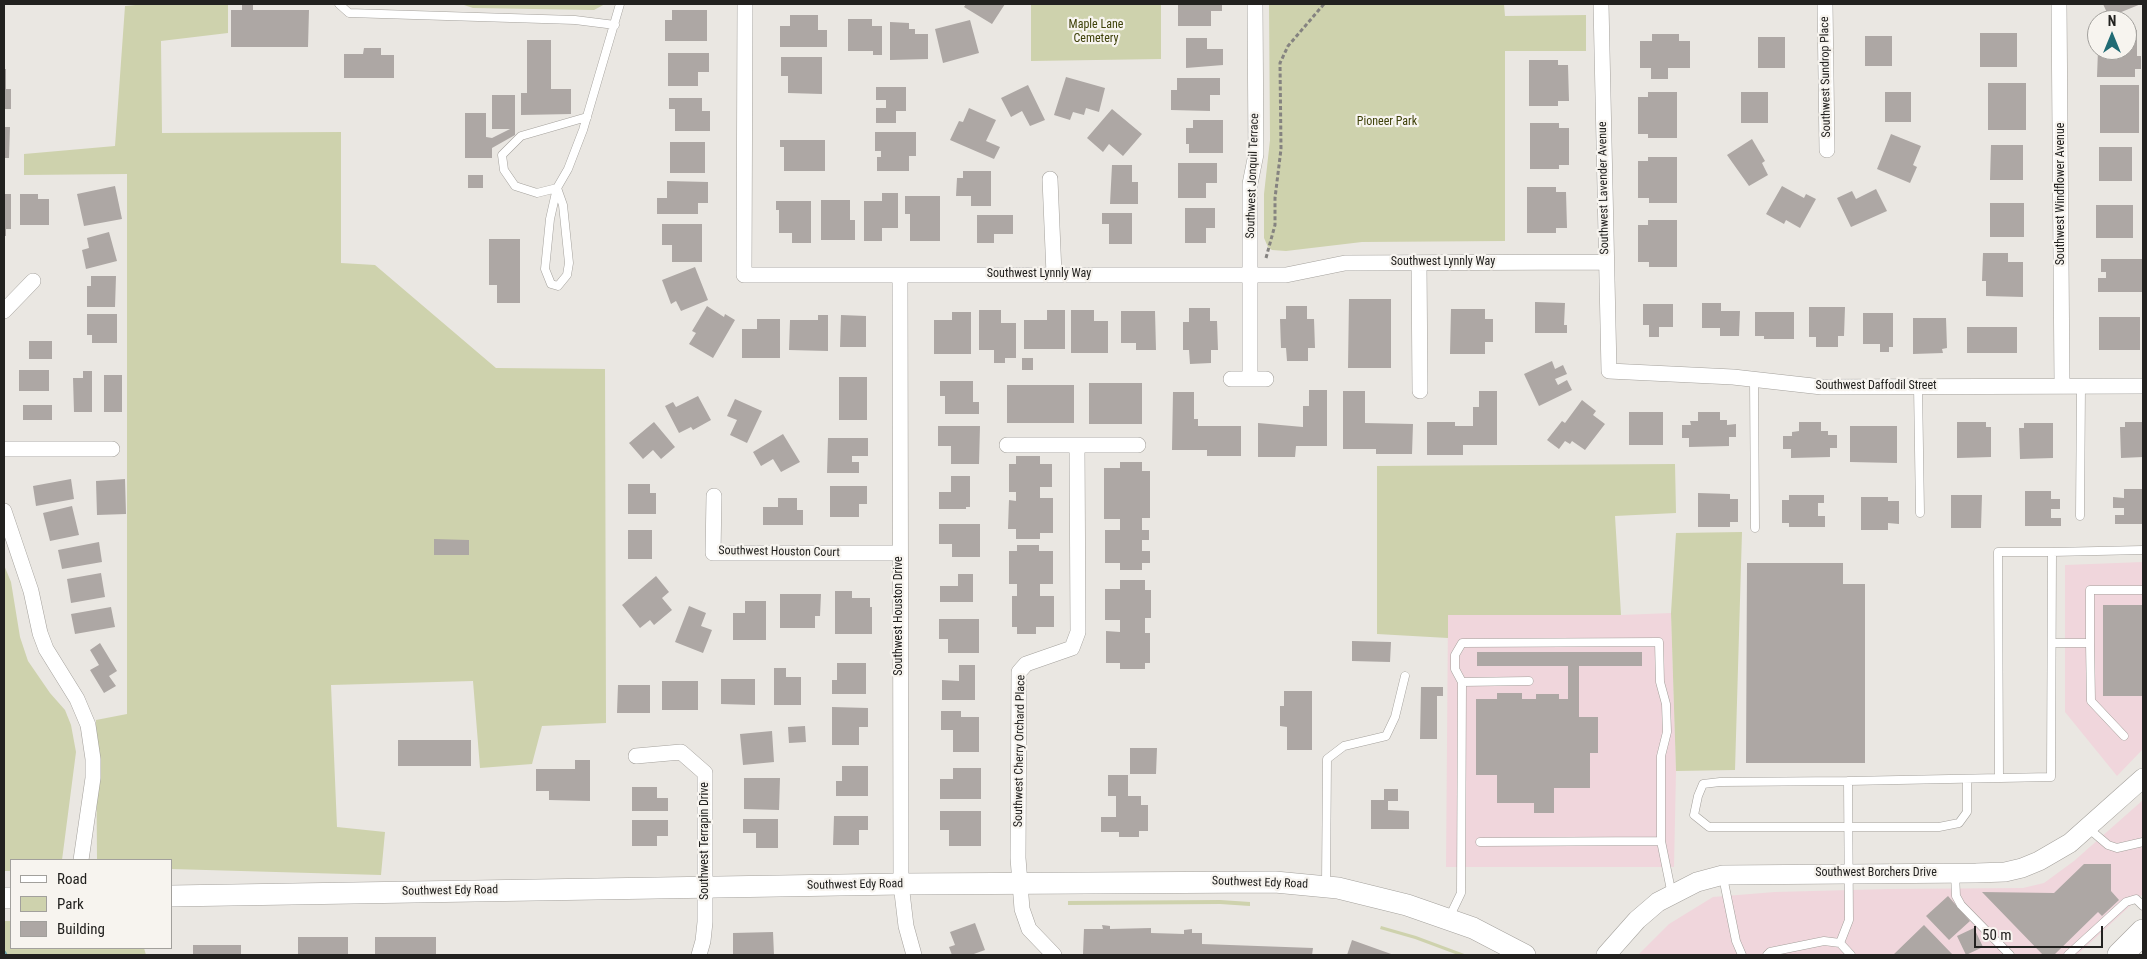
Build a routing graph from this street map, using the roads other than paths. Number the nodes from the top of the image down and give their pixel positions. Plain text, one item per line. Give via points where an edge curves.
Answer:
1 (339, 4) edge
2 (620, 4) edge
3 (745, 4) edge
4 (1255, 4) edge
5 (1601, 4) edge
6 (1825, 4) edge
7 (2059, 4) edge
8 (615, 25) junction
9 (587, 117) junction
10 (1827, 150) dead end
11 (1050, 179) dead end
12 (557, 188) junction
13 (1419, 262) junction
14 (1606, 262) junction
15 (1054, 274) junction
16 (900, 275) junction
17 (1250, 275) junction
18 (33, 282) dead end
19 (4, 312) edge
20 (1609, 371) joint
21 (1266, 378) dead end
22 (1231, 379) dead end
23 (1250, 379) junction
24 (1754, 379) junction
25 (2062, 385) junction
26 (2081, 385) junction
27 (1918, 386) junction
28 (2143, 386) edge
29 (1420, 391) dead end
30 (1077, 445) junction
31 (1138, 445) dead end
32 (1008, 446) dead end
33 (4, 449) edge
34 (112, 449) dead end
35 (714, 496) dead end
36 (4, 511) edge
37 (1920, 513) dead end
38 (2080, 516) dead end
39 (1755, 528) dead end
40 (2143, 550) edge
41 (2052, 552) junction
42 (899, 553) junction
43 (2143, 590) edge
44 (2052, 643) junction
45 (2090, 643) junction
46 (1405, 676) dead end
47 (1529, 681) dead end
48 (1462, 682) junction
49 (2124, 736) dead end
50 (636, 756) dead end
51 (1999, 778) junction
52 (2143, 778) edge
53 (1967, 779) junction
54 (1848, 781) junction
55 (1848, 828) junction
56 (2088, 828) junction
57 (1661, 841) junction
58 (1480, 842) dead end
59 (2143, 842) edge
60 (82, 859) edge
61 (1848, 873) junction
62 (1954, 873) junction
63 (1723, 874) junction
64 (1022, 883) junction
65 (901, 884) junction
66 (1326, 886) junction
67 (704, 888) junction
68 (1672, 895) junction
69 (172, 896) edge
70 (2143, 906) edge
71 (1449, 918) junction
72 (2143, 932) edge
73 (1840, 944) junction
74 (699, 955) edge
75 (914, 955) edge
76 (1054, 955) edge
77 (1525, 955) edge
78 (1606, 955) edge
79 (1742, 955) edge
80 (1767, 955) edge
81 (1851, 955) edge
82 (2010, 955) edge
83 (2068, 955) edge
84 (2120, 955) edge

1 - 8 lane via 349,13 575,20
2 - 8 lane
3 - 16 street, Southwest Lynnly Way via 744,276
4 - 17 street, Southwest Jonquil Terrace via 1256,154 1250,184
5 - 14 street, Southwest Lavender Avenue
6 - 10 street, Southwest Sundrop Place
7 - 25 street, Southwest Windflower Avenue
8 - 9 lane
9 - 12 lane via 568,169
9 - 12 lane via 521,136 502,155 504,170 515,186 537,193
11 - 15 street
12 - 12 lane via 545,269 550,284 558,286 566,276 569,263 563,205
13 - 14 street, Southwest Lynnly Way
13 - 17 street, Southwest Lynnly Way via 1345,262 1286,275
13 - 29 street
14 - 20 street, Southwest Lavender Avenue
15 - 16 street, Southwest Lynnly Way
15 - 17 street, Southwest Lynnly Way
16 - 42 street, Southwest Houston Drive
17 - 23 street, Southwest Jonquil Terrace
18 - 19 street
20 - 24 street, Southwest Daffodil Street
21 - 23 street
22 - 23 street
24 - 27 street, Southwest Daffodil Street via 1822,387
24 - 39 lane
25 - 26 street, Southwest Daffodil Street
25 - 27 street, Southwest Daffodil Street
26 - 28 street, Southwest Daffodil Street
26 - 38 lane
27 - 37 lane
30 - 31 street
30 - 32 street
30 - 64 street, Southwest Cherry Orchard Place via 1078,632 1072,648 1026,664 1019,672 1018,858
33 - 34 street
35 - 42 street, Southwest Houston Court via 713,553
36 - 60 street via 31,590 46,649 77,699 88,725 94,759
40 - 41 lane
41 - 44 lane
41 - 51 lane via 1998,552
42 - 65 street, Southwest Houston Drive
43 - 45 lane via 2090,590
44 - 45 lane
44 - 51 lane via 2051,777
45 - 49 lane via 2091,701
46 - 66 lane via 1395,717 1386,736 1344,746 1327,759
47 - 48 lane
48 - 57 lane via 1455,669 1455,655 1462,643 1659,642 1660,682 1666,704 1667,732 1661,756
48 - 71 lane via 1461,893
50 - 67 street, Southwest Terrapin Drive via 681,752 705,773
51 - 53 lane
52 - 56 street, Southwest Borchers Drive
53 - 54 lane
53 - 55 lane via 1967,812 1959,823 1939,827
54 - 55 lane
54 - 55 lane via 1703,784 1694,815 1708,828
55 - 61 lane
56 - 59 lane via 2108,845 2117,848
56 - 62 street, Southwest Borchers Drive via 2058,851 2022,868 2005,872
57 - 58 lane
57 - 68 lane
61 - 62 street, Southwest Borchers Drive
61 - 63 street, Southwest Borchers Drive
61 - 73 lane via 1849,920
62 - 82 lane via 1956,896 1961,905
63 - 68 street, Southwest Borchers Drive via 1697,882
63 - 79 lane via 1736,941
64 - 65 main road, Southwest Edy Road
64 - 66 main road, Southwest Edy Road via 1256,882
64 - 76 street via 1022,909 1028,928
65 - 67 main road, Southwest Edy Road
65 - 75 street, Southwest Houston Drive via 906,926
66 - 71 main road, Southwest Edy Road via 1384,898
67 - 69 main road, Southwest Edy Road
67 - 74 street, Southwest Terrapin Drive via 704,933
68 - 78 street, Southwest Borchers Drive via 1637,920
70 - 83 lane via 2136,899 2126,902
71 - 77 main road, Southwest Edy Road
72 - 84 highway
73 - 80 lane via 1824,941
73 - 81 lane

